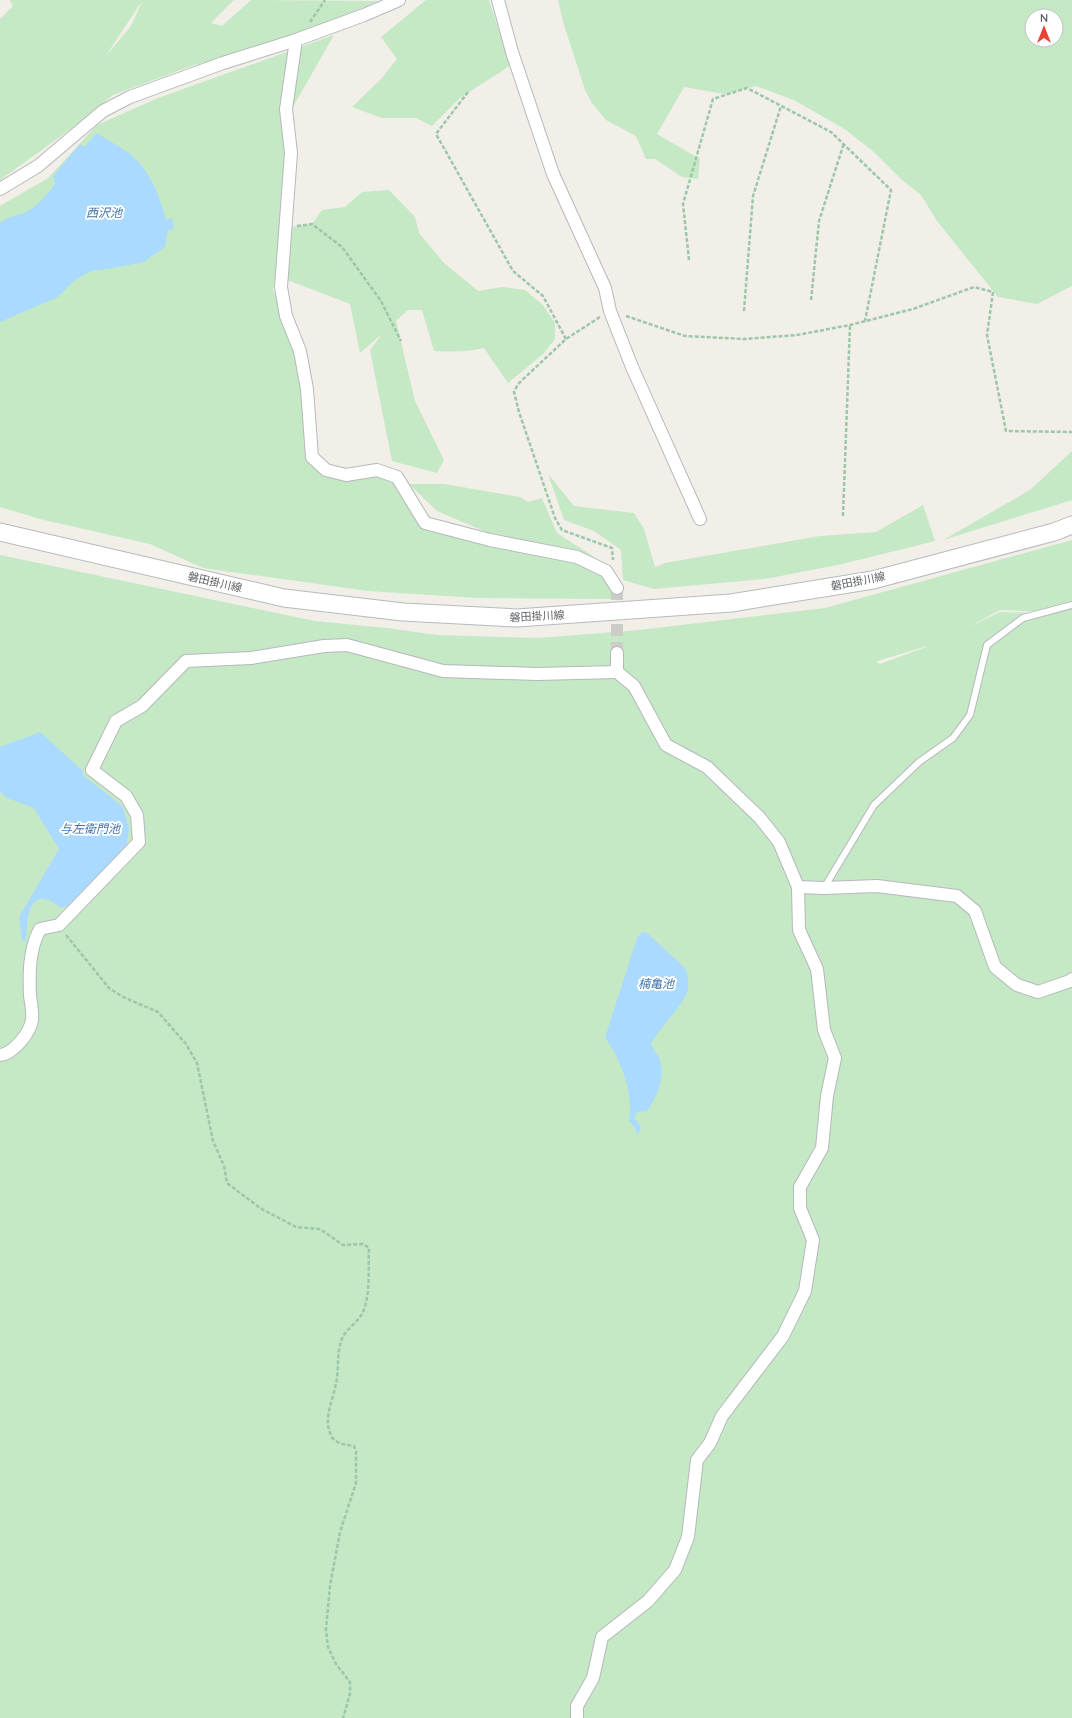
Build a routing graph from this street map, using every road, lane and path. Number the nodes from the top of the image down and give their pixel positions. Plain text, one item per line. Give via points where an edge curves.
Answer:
1 (399, 0) edge
2 (498, 0) edge
3 (296, 40) junction
4 (468, 92) dead end
5 (781, 106) junction
6 (844, 143) junction
7 (0, 189) edge
8 (285, 228) junction
9 (689, 260) dead end
10 (811, 300) dead end
11 (610, 311) junction
12 (744, 311) dead end
13 (865, 321) junction
14 (850, 325) junction
15 (566, 339) junction
16 (400, 341) dead end
17 (1072, 432) edge
18 (843, 516) dead end
19 (700, 519) dead end
20 (1072, 525) edge
21 (0, 532) edge
22 (616, 586) joint
23 (1072, 605) edge
24 (617, 653) tunnel mouth
25 (617, 672) junction
26 (798, 887) junction
27 (824, 888) junction
28 (59, 925) junction
29 (1072, 979) edge
30 (0, 1055) edge
31 (342, 1718) edge
32 (577, 1718) edge

1 - 3 street via 380,4
2 - 11 street via 512,52 553,174 605,288
3 - 7 street via 130,96 103,111 38,166
3 - 8 street via 286,109 291,153
4 - 15 path via 436,134 513,271 543,296
5 - 6 path via 831,132
5 - 9 path via 747,88 713,99 683,204
5 - 12 path via 753,196
6 - 10 path via 819,221
6 - 13 path via 890,190
8 - 16 path via 312,224 342,247 381,300
8 - 22 street via 282,287 286,316 300,350 307,389 312,457 326,470 346,475 377,470 396,477 425,523 490,540 577,557 606,571
11 - 14 path via 685,336 744,339 797,335
11 - 15 path
11 - 19 street via 632,367
13 - 14 path
13 - 17 path via 913,310 974,287 994,292 987,335 1006,431
14 - 18 path
15 - 22 path via 518,384 514,392 555,518 562,530 612,548
20 - 21 main road, 磐田掛川線 via 873,580 731,603 517,618 403,612 284,598
23 - 27 lane via 1023,618 987,645 970,715 953,738 919,762 874,805
24 - 25 street
25 - 26 street via 634,686 666,746 707,767 760,818 779,842
25 - 28 street via 530,674 444,671 347,645 324,646 251,658 186,661 142,706 116,721 112,728 92,770 126,796 137,815 139,842
26 - 27 street
26 - 32 street via 799,930 817,968 824,1030 835,1058 827,1096 822,1148 800,1187 800,1208 813,1240 805,1291 782,1336 722,1416 710,1443 697,1460 688,1537 675,1570 648,1601 602,1637 593,1678 577,1706
27 - 29 street via 876,886 957,896 975,911 995,967 1016,985 1038,992
28 - 30 street via 40,929 33,941 29,979 32,1021 24,1038 5,1054
28 - 31 path via 109,988 158,1012 186,1044 197,1063 213,1141 224,1166 227,1183 260,1208 296,1227 320,1229 343,1244 363,1244 369,1248 367,1296 363,1313 344,1334 338,1350 337,1382 328,1414 329,1430 333,1439 354,1446 356,1451 356,1483 340,1532 330,1586 326,1629 328,1647 336,1664 350,1682 350,1694

